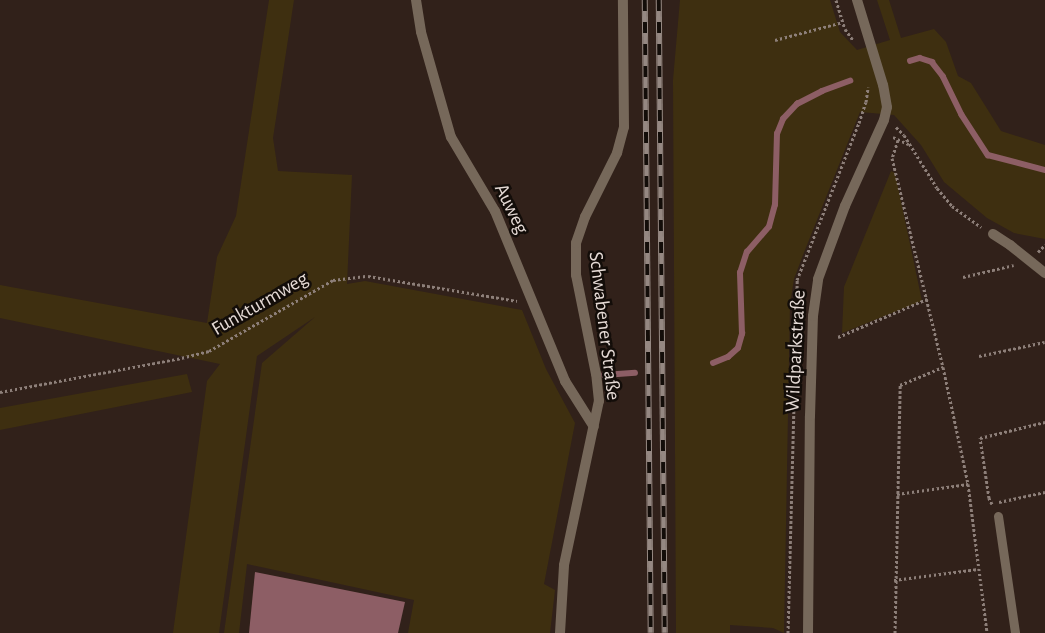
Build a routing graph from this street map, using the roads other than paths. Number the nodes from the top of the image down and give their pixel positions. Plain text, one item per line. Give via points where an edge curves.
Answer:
1 (416, 0) edge
2 (622, 0) edge
3 (857, 0) edge
4 (992, 234) road end
5 (1045, 273) edge
6 (594, 427) junction
7 (998, 516) road end
8 (560, 633) edge
9 (808, 633) edge
10 (1015, 633) edge

1 - 6 street, Auweg via 421,32 451,137 494,211 565,381
2 - 6 street, Schwabener Straße via 624,127 616,154 576,243 576,275 599,401
3 - 9 street, Wildparkstraße via 888,107 845,206 818,279 813,316 810,416
4 - 5 street
6 - 8 street, Schwabener Straße via 564,565
7 - 10 lane

